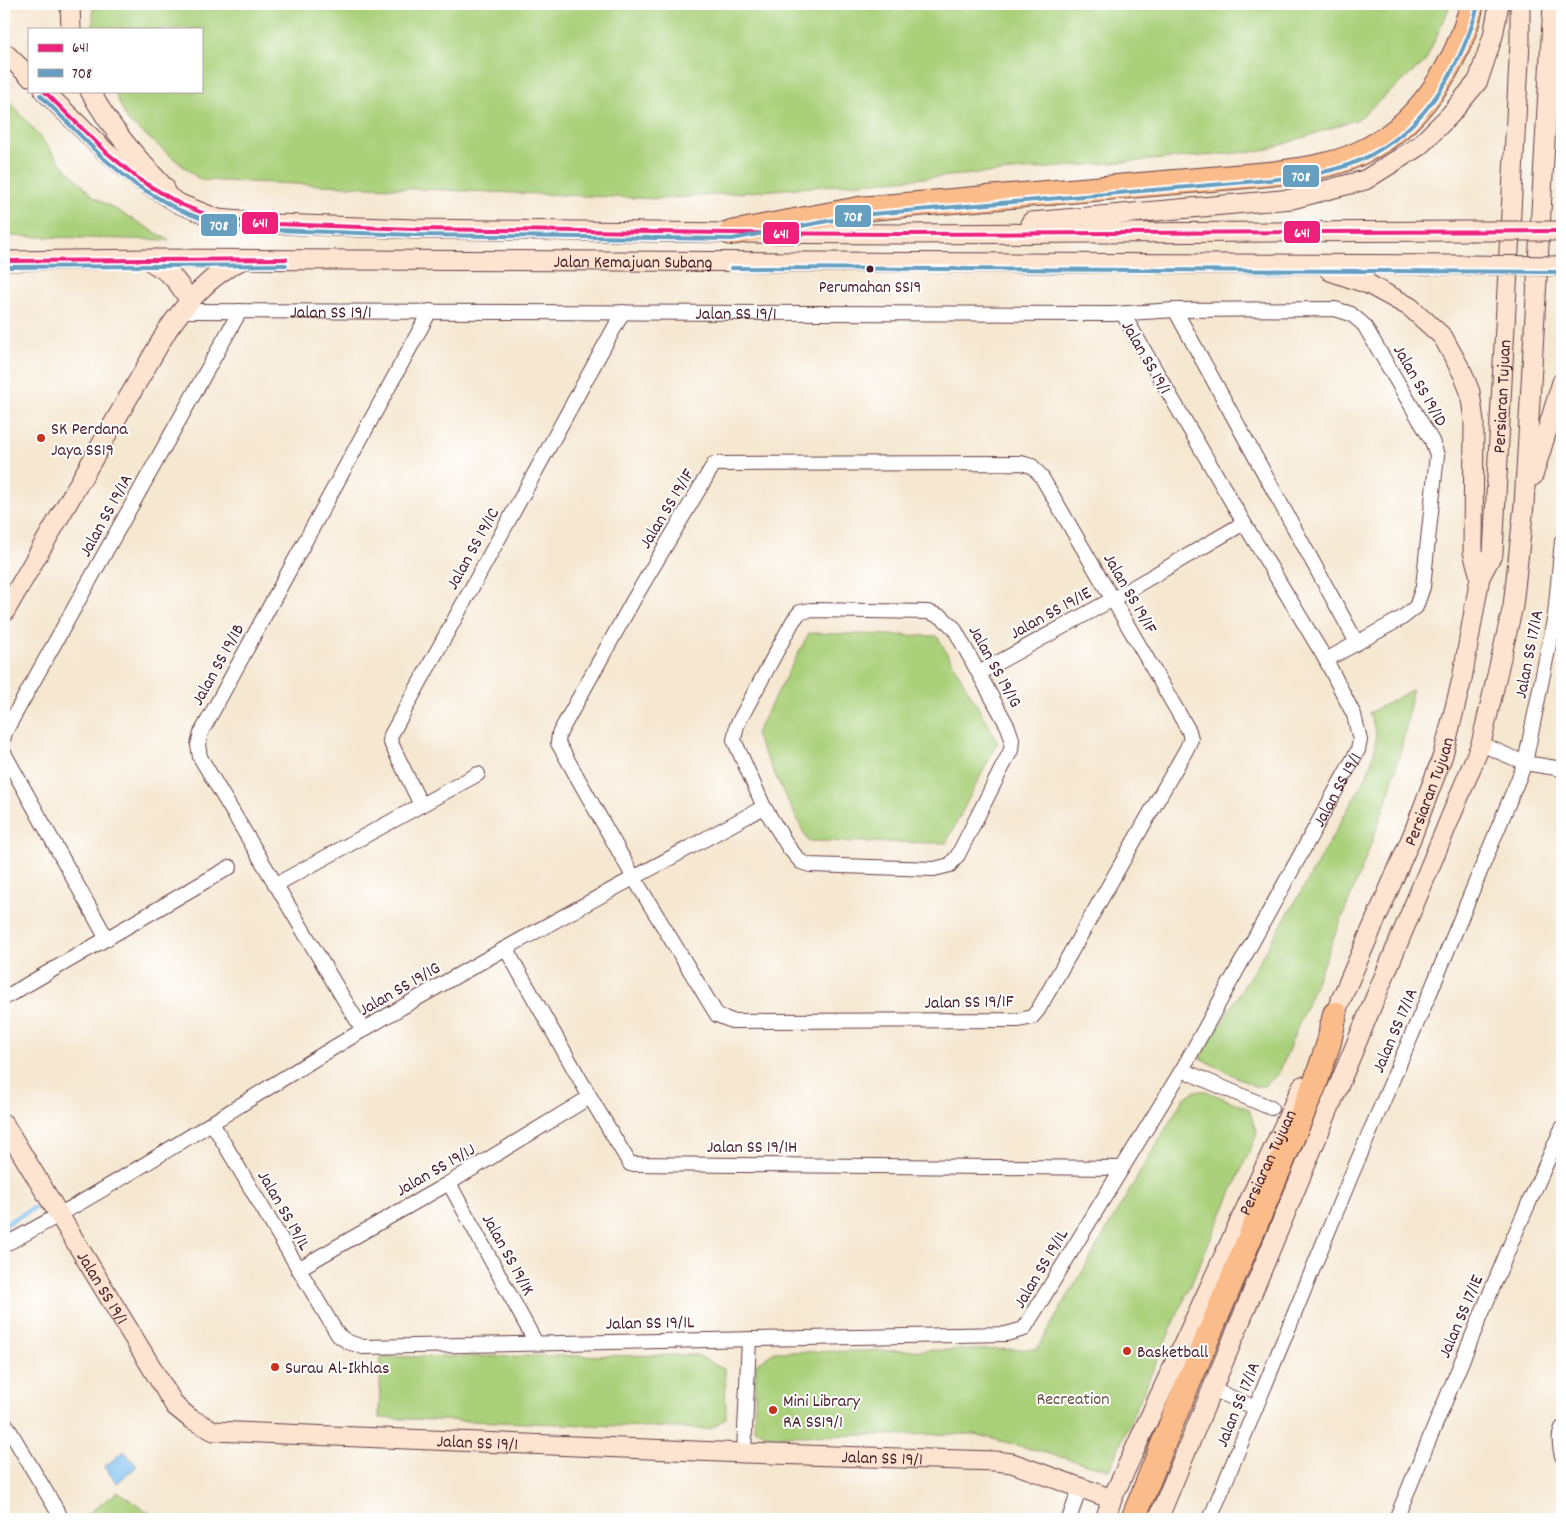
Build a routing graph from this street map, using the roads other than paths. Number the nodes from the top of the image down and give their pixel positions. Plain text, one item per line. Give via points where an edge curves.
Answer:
1 (70, 4) edge
2 (1472, 4) edge
3 (1500, 4) edge
4 (1520, 4) edge
5 (1553, 4) edge
6 (71, 28) edge
7 (4, 52) edge
8 (28, 75) edge
9 (45, 92) edge
10 (91, 92) edge
11 (180, 204) junction
12 (1562, 231) edge
13 (731, 233) junction
14 (902, 234) junction
15 (147, 259) junction
16 (243, 259) junction
17 (4, 261) edge
18 (1307, 265) junction
19 (1562, 266) edge
20 (185, 305) junction
21 (1175, 310) junction
22 (240, 311) junction
23 (430, 311) junction
24 (623, 312) junction
25 (1123, 314) junction
26 (1562, 382) edge
27 (1524, 504) junction
28 (1244, 523) junction
29 (1562, 541) edge
30 (1480, 577) junction
31 (1113, 599) junction
32 (4, 613) edge
33 (1559, 615) edge
34 (1357, 643) junction
35 (1326, 660) junction
36 (979, 673) junction
37 (4, 737) edge
38 (1481, 744) junction
39 (4, 753) edge
40 (1525, 763) junction
41 (1562, 769) edge
42 (478, 774) dead end
43 (421, 805) junction
44 (764, 807) junction
45 (230, 867) dead end
46 (634, 878) junction
47 (275, 885) junction
48 (107, 939) junction
49 (506, 949) junction
50 (4, 998) edge
51 (1335, 1014) junction
52 (363, 1030) junction
53 (1182, 1070) junction
54 (590, 1097) junction
55 (1271, 1108) dead end
56 (212, 1123) junction
57 (4, 1124) edge
58 (1562, 1128) edge
59 (1122, 1168) junction
60 (448, 1183) junction
61 (60, 1215) junction
62 (4, 1245) edge
63 (298, 1269) junction
64 (748, 1339) junction
65 (536, 1343) junction
66 (1212, 1389) junction
67 (1256, 1408) junction
68 (4, 1421) edge
69 (1562, 1428) edge
70 (744, 1453) junction
71 (1562, 1456) edge
72 (1080, 1488) junction
73 (1112, 1500) junction
74 (62, 1519) edge
75 (1069, 1519) edge
76 (1105, 1519) edge
77 (1133, 1519) edge
78 (1158, 1519) edge
79 (1210, 1519) edge
80 (1396, 1519) edge

1 - 6 main road
2 - 13 highway via 1445,73 1430,95 1379,144 1343,160 1269,174 860,210
3 - 14 main road via 1478,81 1419,146 1365,180 1292,199
4 - 30 main road, Persiaran Tujuan via 1493,553
5 - 27 main road, Persiaran Tujuan
7 - 8 main road
9 - 11 main road, Jalan Kemajuan Subang via 106,152 140,180
10 - 11 main road via 123,142
11 - 13 main road, Jalan Kemajuan Subang via 218,219 276,224
12 - 14 main road, Jalan Kemajuan Subang, bridge
13 - 14 main road, Jalan Kemajuan Subang
15 - 16 main road, Jalan Kemajuan Subang
15 - 17 main road, Jalan Kemajuan Subang
15 - 20 main road via 178,281
16 - 18 main road, Jalan Kemajuan Subang
16 - 20 main road via 204,284
18 - 19 main road, Jalan Kemajuan Subang, bridge
18 - 30 main road via 1368,284 1410,307 1443,337 1470,392 1474,421 1473,552
20 - 22 street, Jalan SS 19/1
20 - 32 main road
21 - 25 street, Jalan SS 19/1D
21 - 34 street
21 - 34 street, Jalan SS 19/1D via 1335,309 1351,314 1364,325 1432,441 1437,455 1437,471 1423,587 1416,607
22 - 23 street, Jalan SS 19/1
22 - 37 street, Jalan SS 19/1A
23 - 24 street, Jalan SS 19/1
23 - 47 street, Jalan SS 19/1B via 201,733 200,757
24 - 25 street, Jalan SS 19/1
24 - 43 street, Jalan SS 19/1C via 391,735 390,742
25 - 28 street, Jalan SS 19/1
26 - 27 main road
27 - 38 main road, Persiaran Tujuan via 1513,606
28 - 31 street, Jalan SS 19/1E
28 - 35 street, Jalan SS 19/1
29 - 33 street, Jalan SS 17/1A
30 - 51 main road, Persiaran Tujuan via 1462,680 1443,755 1414,834
31 - 36 street, Jalan SS 19/1E
31 - 46 street, Jalan SS 19/1F via 1041,476 1032,466 1021,462 714,464 559,734 558,743
31 - 46 street, Jalan SS 19/1F via 1191,739 1032,1017 1019,1020 732,1021 717,1015
33 - 40 street, Jalan SS 17/1A
34 - 35 street, Jalan SS 19/1D
35 - 53 street, Jalan SS 19/1 via 1354,715 1360,740 1358,750
36 - 44 street, Jalan SS 19/1G via 954,628 942,617 928,612 800,612 737,725 734,740
36 - 44 street, Jalan SS 19/1G via 1008,727 1011,750 950,865 934,869 810,865 801,862 789,848
38 - 40 street
38 - 66 main road, Persiaran Tujuan
39 - 48 street
40 - 41 street
40 - 67 street, Jalan SS 17/1A
42 - 43 street
43 - 47 street
44 - 46 street, Jalan SS 19/1G
45 - 48 street
46 - 49 street, Jalan SS 19/1G
47 - 52 street, Jalan SS 19/1B
48 - 50 street
49 - 52 street, Jalan SS 19/1G
49 - 54 street, Jalan SS 19/1H
51 - 73 main road, Persiaran Tujuan
51 - 77 highway via 1315,1084
52 - 56 street, Jalan SS 19/1G
53 - 55 street
53 - 59 street, Jalan SS 19/1
54 - 59 street, Jalan SS 19/1H via 630,1164
54 - 60 street, Jalan SS 19/1J
56 - 61 street, Jalan SS 19/1G
56 - 63 street, Jalan SS 19/1L
57 - 61 main road, Jalan SS 19/1
58 - 80 street, Jalan SS 17/1E
59 - 64 street, Jalan SS 19/1L via 1024,1329 1006,1334
60 - 63 street, Jalan SS 19/1J
60 - 65 street, Jalan SS 19/1K
61 - 62 street, Jalan SS 19/1G
61 - 70 main road, Jalan SS 19/1 via 174,1406 214,1431
63 - 65 street, Jalan SS 19/1L via 338,1335 363,1347
64 - 65 street, Jalan SS 19/1L
64 - 70 street
66 - 67 street
66 - 78 main road, Persiaran Tujuan
67 - 79 street, Jalan SS 17/1A
68 - 74 street
69 - 71 street
70 - 72 main road, Jalan SS 19/1 via 995,1461 1012,1463
72 - 73 main road, Jalan SS 19/1
72 - 75 street
73 - 76 main road, Persiaran Tujuan

